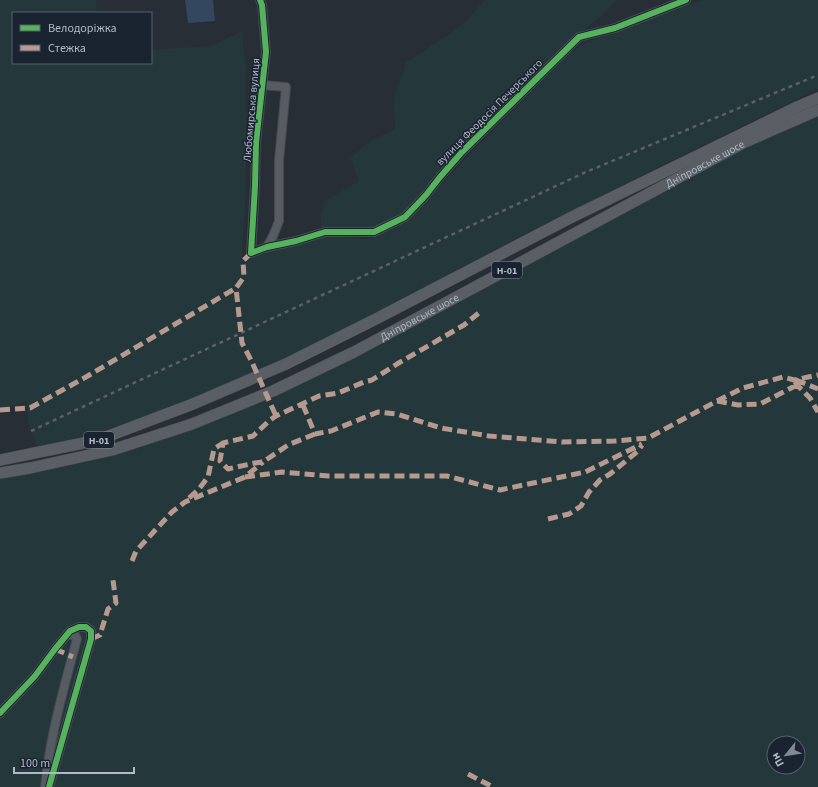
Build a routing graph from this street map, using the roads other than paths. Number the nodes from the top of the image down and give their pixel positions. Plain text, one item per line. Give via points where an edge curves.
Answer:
1 (260, 0) edge
2 (686, 0) edge
3 (262, 85) junction
4 (818, 98) edge
5 (818, 110) edge
6 (267, 247) junction
7 (0, 460) edge
8 (0, 473) edge
9 (67, 635) junction
10 (0, 713) edge
11 (45, 787) edge
12 (49, 787) edge

1 - 3 street, Любомирська вулиця via 266,52
2 - 6 street, вулиця Феодосія Печерського via 615,28 579,37 462,152 405,217 374,232 325,232
3 - 6 street, Любомирська вулиця via 256,143 252,253
3 - 6 street via 286,87 279,160 279,221
4 - 7 main road, Дніпровське шосе / Н-01 via 570,218 279,367 193,404 98,440
5 - 8 main road, Дніпровське шосе / Н-01 via 745,142 354,352 273,391 192,424 112,450
9 - 10 street via 35,676
9 - 11 street via 75,635 77,638 59,706
9 - 12 street via 79,627 86,627 92,631 92,639

